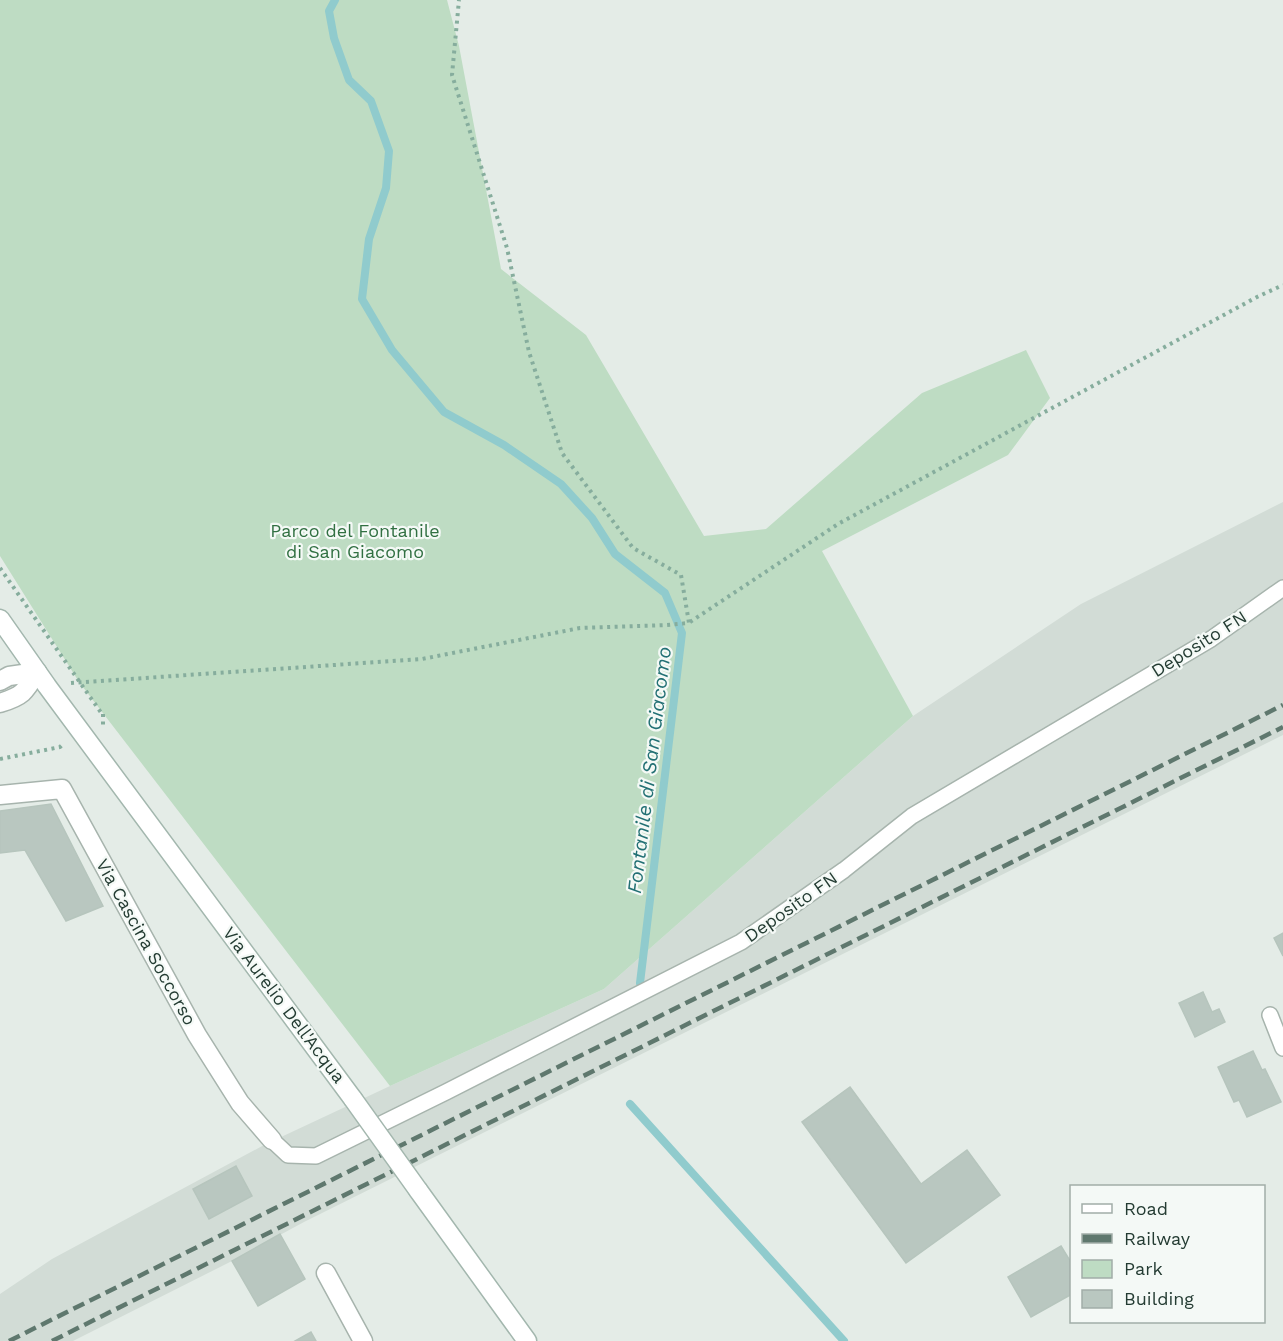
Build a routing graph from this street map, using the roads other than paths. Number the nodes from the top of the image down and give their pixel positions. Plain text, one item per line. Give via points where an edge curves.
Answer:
1 (1283, 588) edge
2 (0, 619) edge
3 (42, 679) junction
4 (0, 681) edge
5 (0, 702) edge
6 (0, 795) edge
7 (1270, 1015) dead end
8 (1283, 1048) edge
9 (272, 1140) joint
10 (326, 1273) dead end
11 (363, 1341) edge
12 (527, 1341) edge

1 - 9 lane, Deposito FN via 1211,639 912,816 844,870 741,942 316,1156 288,1155
2 - 3 street, Via Aurelio Dell'Acqua
3 - 4 street via 9,676
3 - 5 street
3 - 12 street, Via Aurelio Dell'Acqua, bridge
6 - 9 street, Via Cascina Soccorso via 62,789 197,1035 240,1103
7 - 8 lane
10 - 11 street

